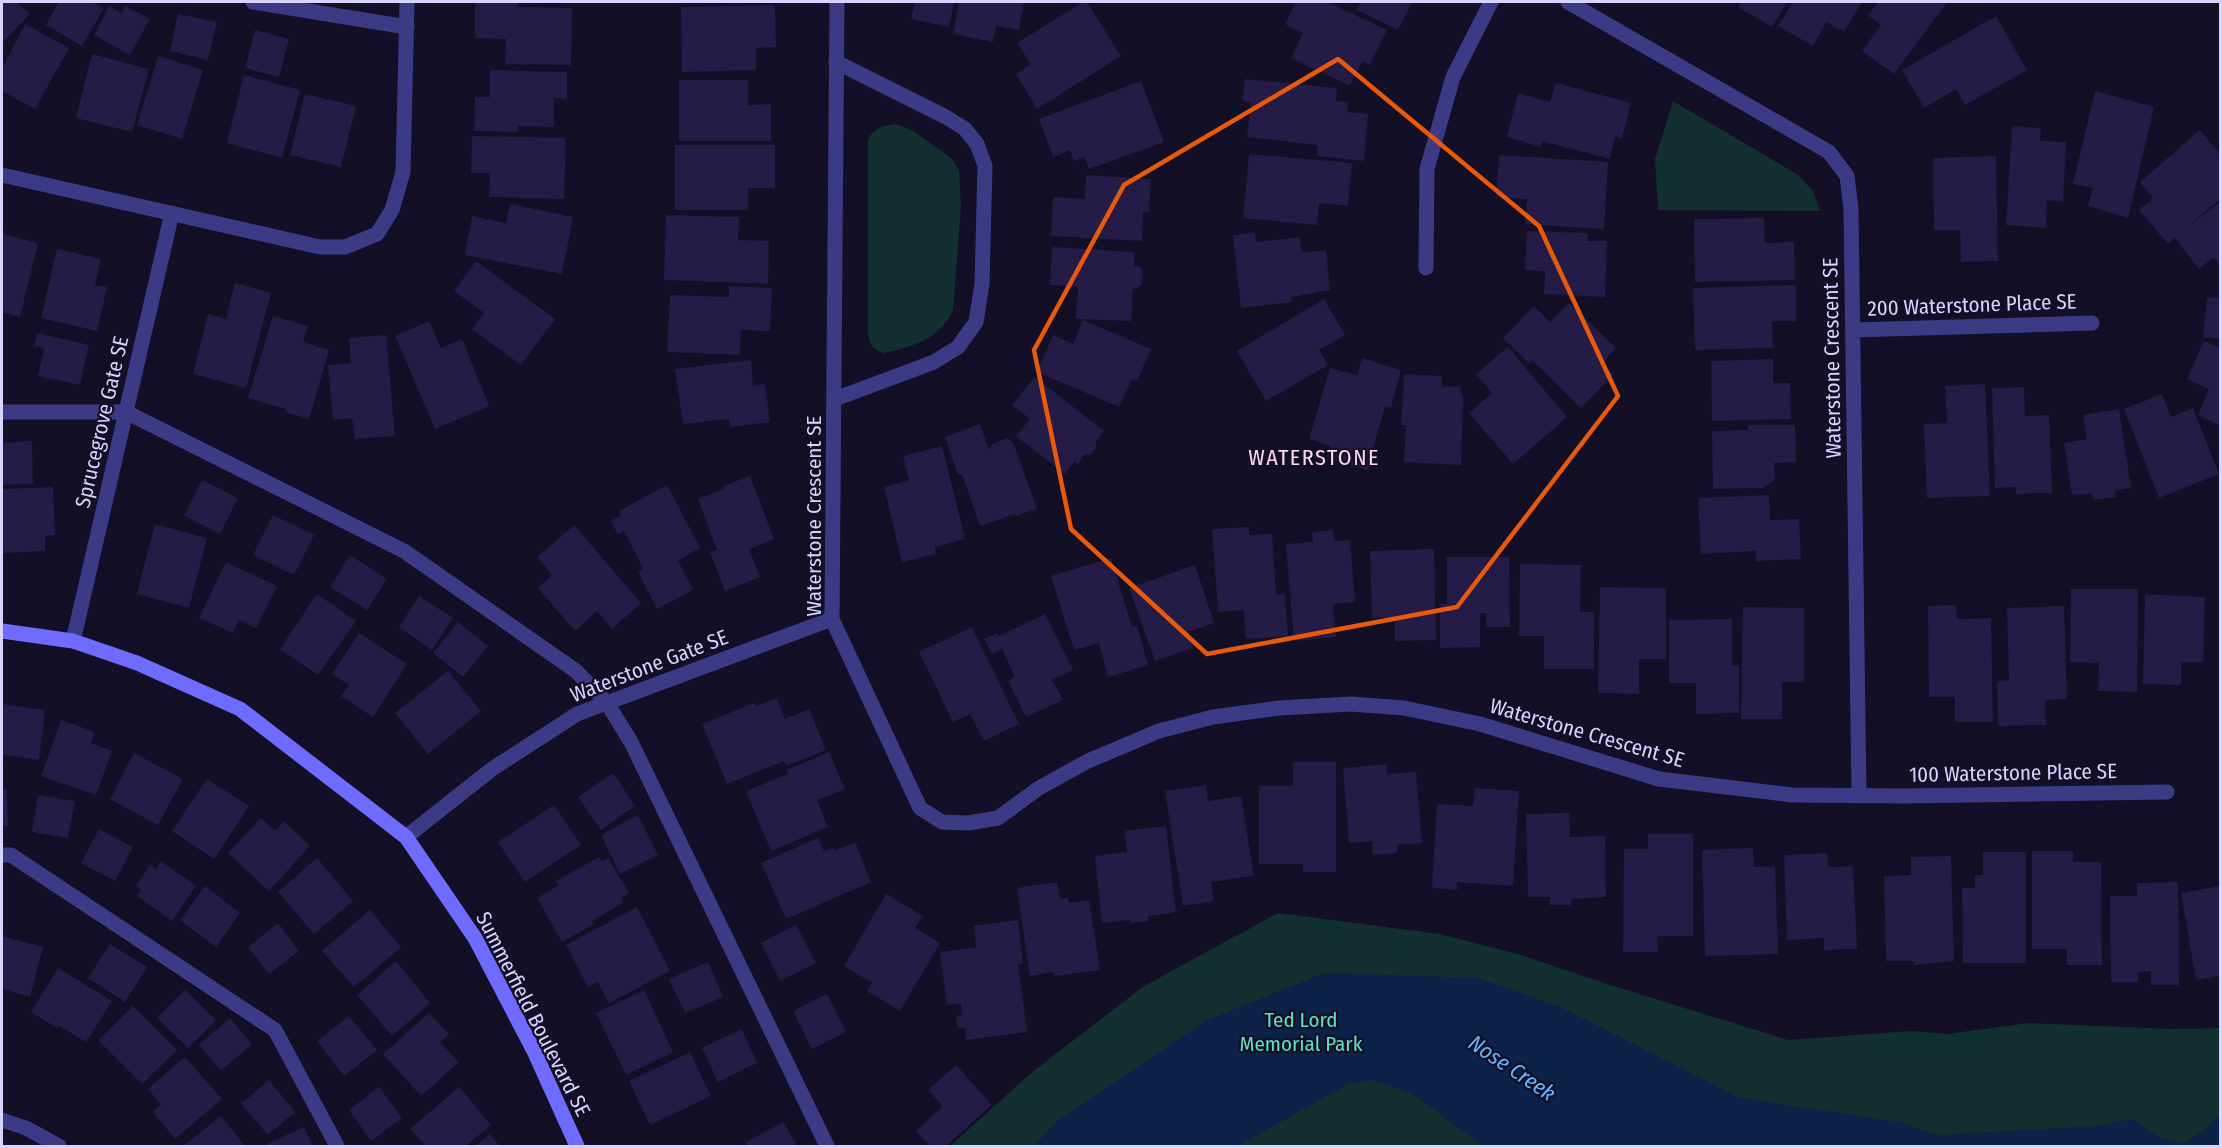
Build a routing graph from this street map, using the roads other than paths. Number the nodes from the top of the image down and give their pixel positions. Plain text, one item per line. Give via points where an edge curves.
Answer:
1 (253, 2) edge
2 (407, 2) edge
3 (837, 2) edge
4 (1491, 2) edge
5 (1568, 2) edge
6 (406, 27) junction
7 (836, 62) junction
8 (2, 175) edge
9 (172, 213) junction
10 (1426, 268) dead end
11 (2092, 323) dead end
12 (1853, 330) junction
13 (835, 399) junction
14 (2, 412) edge
15 (126, 412) junction
16 (832, 619) junction
17 (2, 631) edge
18 (73, 641) junction
19 (607, 703) junction
20 (2168, 792) dead end
21 (1859, 796) junction
22 (406, 837) junction
23 (2, 855) edge
24 (2, 1120) edge
25 (59, 1146) edge
26 (337, 1146) edge
27 (577, 1146) edge
28 (827, 1146) edge

1 - 6 street
2 - 6 street
3 - 7 street, Waterstone Crescent SE
4 - 10 street via 1453,77 1428,170
5 - 12 street, Waterstone Crescent SE via 1829,152 1847,176
6 - 9 street via 403,172 392,210 376,234 345,247 320,247
7 - 13 street, Waterstone Crescent SE
7 - 13 street, Waterstone Crescent SE via 965,129 977,144 985,166 982,284 976,322 958,347 934,362
8 - 9 street
9 - 15 street, Sprucegrove Gate SE
11 - 12 street, 200 Waterstone Place SE
12 - 21 street, Waterstone Crescent SE
13 - 16 street, Waterstone Crescent SE
14 - 15 street
15 - 18 street, Sprucegrove Gate SE
15 - 19 street via 404,551 576,671
16 - 19 street, Waterstone Gate SE
16 - 21 street, Waterstone Crescent SE via 920,808 942,822 968,824 998,818 1039,788 1088,761 1159,731 1213,717 1351,704 1404,708 1480,724 1659,778 1792,795
17 - 18 street, Summerfield Boulevard SE
18 - 22 street, Summerfield Boulevard SE via 137,663 240,709
19 - 22 street, Waterstone Gate SE via 577,714 492,769
19 - 28 street via 632,742
20 - 21 street, 100 Waterstone Place SE
22 - 27 street, Summerfield Boulevard SE via 475,938
23 - 26 street via 11,855 275,1030
24 - 25 street

